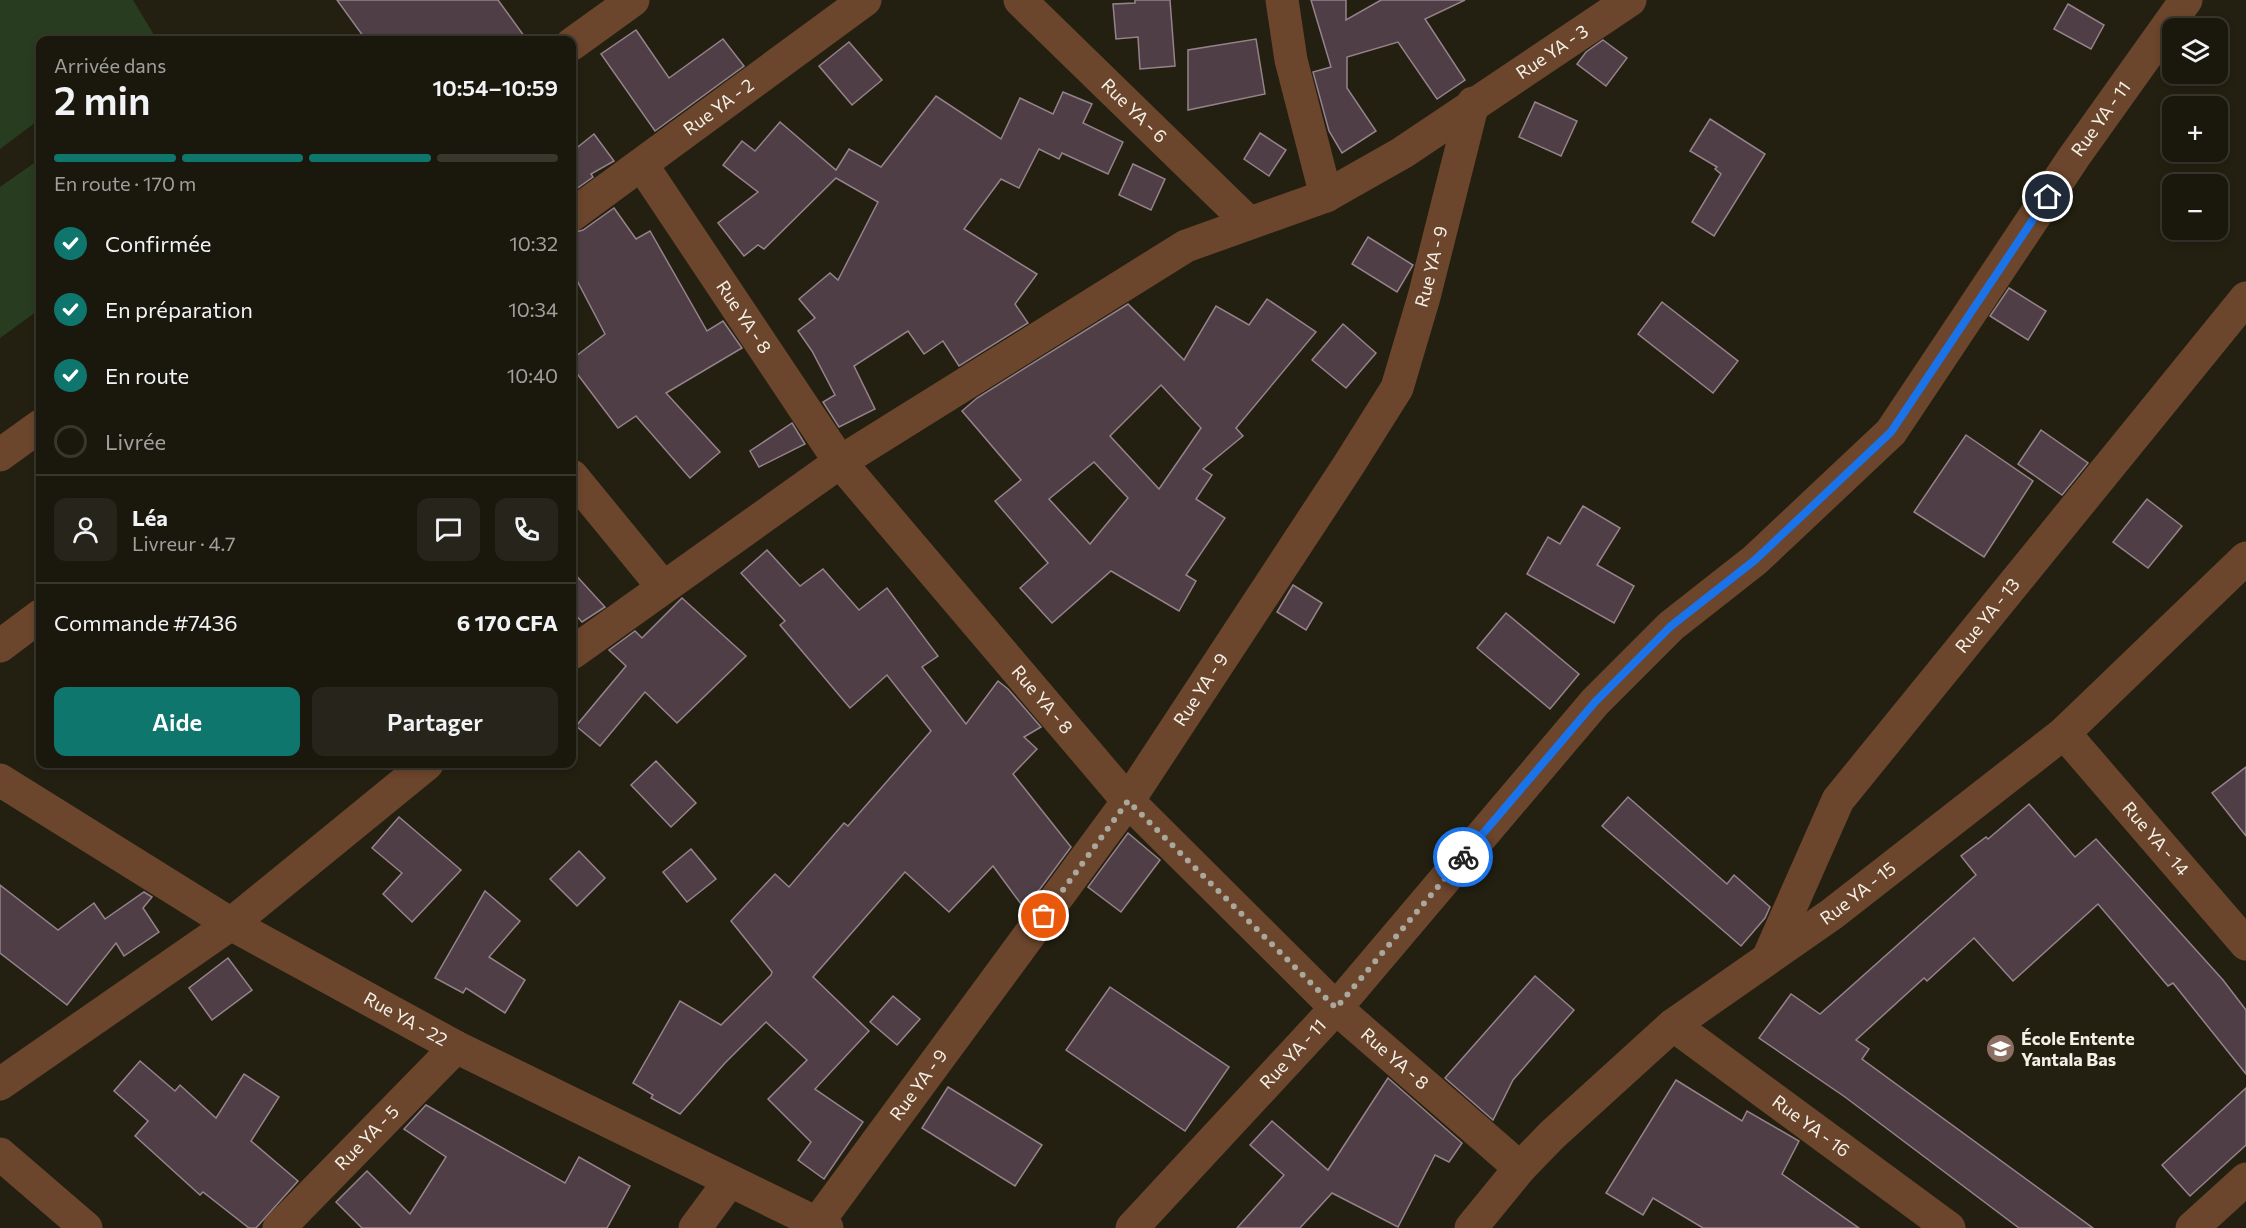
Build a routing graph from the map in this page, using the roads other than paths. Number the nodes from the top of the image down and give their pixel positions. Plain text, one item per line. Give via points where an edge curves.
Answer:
1 (633, 0) edge
2 (865, 0) edge
3 (1020, 0) edge
4 (1282, 0) edge
5 (1630, 0) edge
6 (2186, 0) edge
7 (576, 41) edge
8 (1473, 103) junction
9 (642, 165) junction
10 (1326, 196) junction
11 (576, 212) edge
12 (1248, 222) junction
13 (2246, 298) edge
14 (36, 429) edge
15 (0, 455) edge
16 (840, 462) junction
17 (576, 481) edge
18 (2246, 558) edge
19 (663, 587) junction
20 (36, 619) edge
21 (0, 646) edge
22 (576, 650) edge
23 (2064, 733) junction
24 (422, 768) edge
25 (0, 780) edge
26 (1128, 801) junction
27 (231, 924) junction
28 (2246, 944) edge
29 (1769, 957) junction
30 (1336, 1008) junction
31 (1673, 1025) junction
32 (456, 1047) junction
33 (0, 1084) edge
34 (0, 1154) edge
35 (1520, 1168) junction
36 (2246, 1179) edge
37 (729, 1182) junction
38 (822, 1225) edge
39 (86, 1228) edge
40 (279, 1228) edge
41 (695, 1228) edge
42 (1132, 1228) edge
43 (1471, 1228) edge
44 (1949, 1228) edge
45 (2192, 1228) edge

1 - 7 street
2 - 9 street, Rue YA - 2
3 - 12 street, Rue YA - 6
4 - 10 street via 1291,60
5 - 8 street, Rue YA - 3
6 - 30 street, Rue YA - 11 via 2074,158 1891,432 1755,560 1671,626 1595,702
8 - 10 street, Rue YA - 3 via 1402,153
8 - 26 street, Rue YA - 9 via 1397,388
9 - 11 street, Rue YA - 2
9 - 16 street, Rue YA - 8
10 - 12 street, Rue YA - 3
12 - 16 street, Rue YA - 3 via 1186,246
13 - 29 street, Rue YA - 13 via 1838,800
14 - 15 street
16 - 19 street, Rue YA - 3
16 - 26 street, Rue YA - 8
17 - 19 street
18 - 23 street, Rue YA - 15
19 - 22 street, Rue YA - 3
20 - 21 street
23 - 28 street, Rue YA - 14
23 - 29 street, Rue YA - 15 via 1832,914
24 - 27 street
25 - 27 street, Rue YA - 22
26 - 30 street, Rue YA - 8
26 - 38 street, Rue YA - 9
27 - 32 street, Rue YA - 22
27 - 33 street
29 - 31 street, Rue YA - 15
30 - 35 street, Rue YA - 8
30 - 42 street, Rue YA - 11
31 - 35 street, Rue YA - 15
31 - 44 street, Rue YA - 16
32 - 37 street, Rue YA - 22
32 - 40 street, Rue YA - 5
34 - 39 street
35 - 43 street, Rue YA - 15
36 - 45 street
37 - 38 street, Rue YA - 22
37 - 41 street

